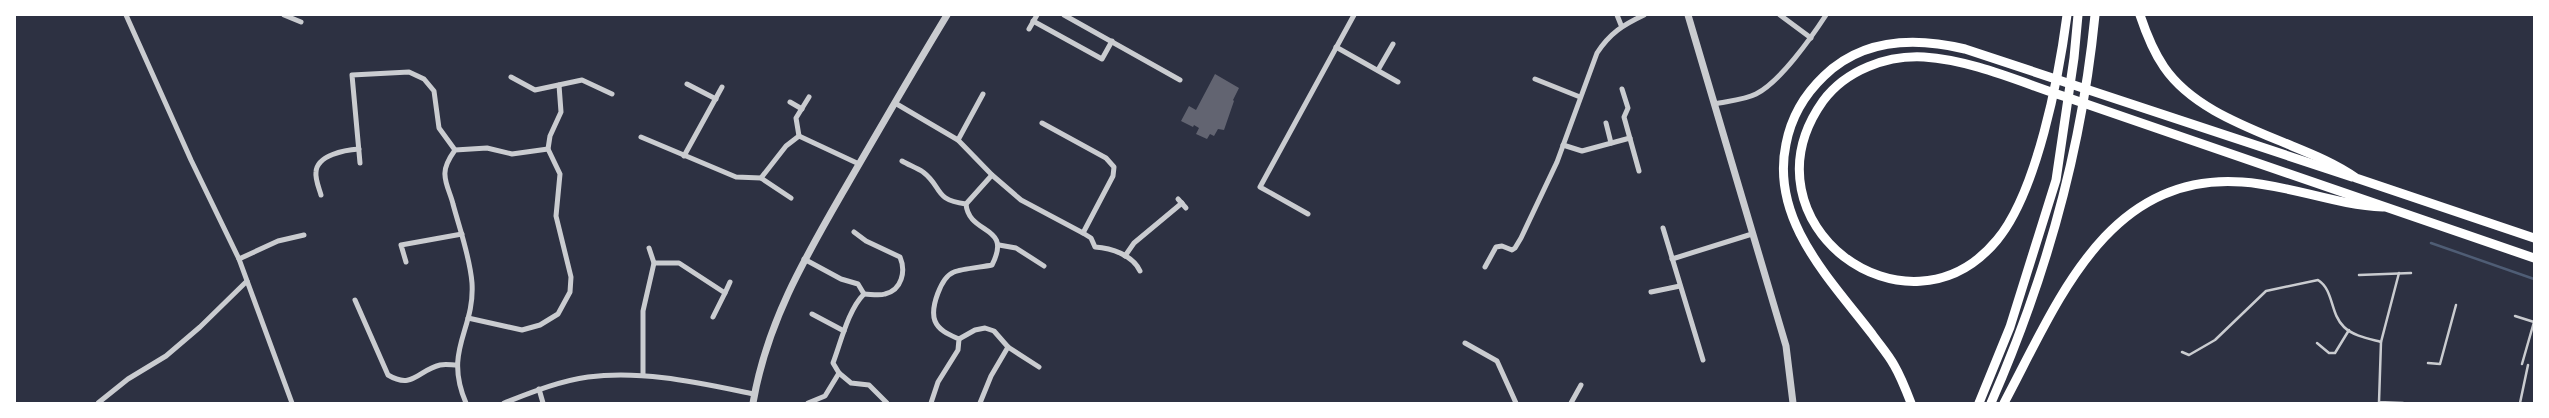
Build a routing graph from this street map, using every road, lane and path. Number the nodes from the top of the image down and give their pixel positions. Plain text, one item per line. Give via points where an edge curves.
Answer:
1 (126, 15) edge
2 (284, 15) edge
3 (947, 15) edge
4 (1037, 15) edge
5 (1064, 15) edge
6 (1354, 15) edge
7 (1617, 15) edge
8 (1644, 15) edge
9 (1688, 15) edge
10 (1780, 15) edge
11 (1826, 15) edge
12 (2067, 15) edge
13 (2078, 15) edge
14 (2095, 15) edge
15 (2140, 15) edge
16 (1033, 21) junction
17 (300, 22) dead end
18 (1621, 26) junction
19 (1029, 29) dead end
20 (1811, 38) junction
21 (1112, 41) junction
22 (1393, 44) dead end
23 (1336, 47) junction
24 (1378, 70) junction
25 (511, 77) dead end
26 (1535, 79) dead end
27 (1180, 80) dead end
28 (1398, 82) dead end
29 (559, 84) junction
30 (687, 84) dead end
31 (722, 87) dead end
32 (1622, 89) dead end
33 (612, 94) dead end
34 (983, 94) dead end
35 (809, 97) dead end
36 (1580, 97) junction
37 (716, 99) junction
38 (790, 102) dead end
39 (895, 103) junction
40 (1714, 104) junction
41 (802, 109) junction
42 (1042, 122) dead end
43 (1606, 123) dead end
44 (799, 136) junction
45 (641, 137) dead end
46 (1630, 138) junction
47 (958, 140) junction
48 (1611, 144) junction
49 (1564, 145) junction
50 (359, 149) junction
51 (548, 149) junction
52 (455, 150) junction
53 (684, 156) junction
54 (902, 161) dead end
55 (360, 162) dead end
56 (859, 164) junction
57 (1639, 171) dead end
58 (992, 175) junction
59 (762, 178) junction
60 (2356, 178) junction
61 (321, 195) dead end
62 (791, 198) dead end
63 (1182, 203) dead end
64 (966, 204) junction
65 (2390, 208) junction
66 (1308, 214) dead end
67 (1663, 228) dead end
68 (854, 232) dead end
69 (1083, 233) junction
70 (462, 234) junction
71 (1752, 234) junction
72 (304, 235) dead end
73 (2534, 236) edge
74 (999, 245) junction
75 (649, 248) dead end
76 (1125, 256) junction
77 (2534, 258) edge
78 (239, 259) junction
79 (1672, 259) junction
80 (804, 260) junction
81 (406, 262) dead end
82 (654, 263) junction
83 (1044, 266) dead end
84 (1485, 267) dead end
85 (1140, 271) dead end
86 (2399, 273) junction
87 (2411, 274) dead end
88 (2359, 275) dead end
89 (247, 281) junction
90 (730, 282) dead end
91 (1680, 286) junction
92 (1651, 292) dead end
93 (725, 293) junction
94 (864, 294) junction
95 (355, 300) dead end
96 (2456, 304) dead end
97 (812, 314) dead end
98 (2515, 316) dead end
99 (713, 317) dead end
100 (468, 318) junction
101 (2534, 322) edge
102 (2349, 330) junction
103 (844, 331) junction
104 (959, 340) junction
105 (2381, 342) junction
106 (1465, 343) dead end
107 (2317, 343) dead end
108 (1008, 346) junction
109 (2182, 352) dead end
110 (1703, 360) dead end
111 (2428, 362) dead end
112 (2522, 364) dead end
113 (457, 365) junction
114 (2528, 365) dead end
115 (1039, 367) dead end
116 (839, 373) junction
117 (642, 375) junction
118 (1581, 385) dead end
119 (539, 389) junction
120 (754, 394) junction
121 (98, 403) edge
122 (292, 403) edge
123 (466, 403) edge
124 (504, 403) edge
125 (543, 403) edge
126 (753, 403) edge
127 (808, 403) edge
128 (887, 403) edge
129 (931, 403) edge
130 (980, 403) edge
131 (1516, 403) edge
132 (1572, 403) edge
133 (1793, 403) edge
134 (1910, 403) edge
135 (1979, 403) edge
136 (1991, 403) edge
137 (2004, 403) edge
138 (2403, 403) edge
139 (2520, 403) edge

1 - 78 street via 186,151
2 - 17 street
3 - 39 street
4 - 16 street
5 - 21 street
6 - 23 street
7 - 18 street
8 - 18 street
9 - 40 street
10 - 20 street
11 - 20 street
12 - 65 main road via 2050,105 2028,183 2012,220 1996,241 1954,272 1904,282 1882,277 1850,262 1826,241 1811,218 1801,192 1799,166 1804,136 1815,112 1830,91 1852,74 1875,63 1924,57 1969,66 2026,84 2116,114 2148,125 2179,135
13 - 135 main road via 2056,180 2010,327
14 - 136 main road via 2090,62 2066,185 2026,318
15 - 60 main road via 2164,67 2185,90 2207,106 2338,165
16 - 19 street
16 - 21 street via 1102,59
18 - 36 street via 1597,53
20 - 40 street via 1770,84 1756,94
21 - 27 street
22 - 24 street
23 - 24 street
23 - 66 street via 1260,187
24 - 28 street
25 - 29 street via 535,90
26 - 36 street
29 - 33 street via 582,80
29 - 51 street via 562,112 550,136
30 - 37 street
31 - 37 street
32 - 46 street via 1628,108 1624,117
34 - 47 street
35 - 41 street
36 - 49 street
37 - 53 street
38 - 41 street
39 - 47 street
39 - 56 street
40 - 71 street
41 - 44 street via 796,118
42 - 69 street via 1106,158 1114,167 1113,176
43 - 48 street
44 - 56 street
44 - 59 street via 786,146
45 - 53 street
46 - 48 street
46 - 57 street
47 - 58 street
48 - 49 street via 1582,151
49 - 84 street via 1515,248 1498,246
50 - 52 street via 352,75 409,72 424,79 434,92 439,128
50 - 55 street
50 - 61 street via 347,150 317,165 315,173
51 - 52 street via 512,154 487,148
51 - 100 street via 560,174 556,216 571,277 570,292 558,314 540,325 522,330
52 - 70 street via 444,175
53 - 59 street via 736,177
54 - 64 street via 924,173 948,201
56 - 80 street
58 - 64 street
58 - 69 street via 1022,200
59 - 62 street
60 - 73 main road
60 - 134 main road via 1937,42 1894,42 1851,55 1813,86 1797,109 1784,154 1786,198 1793,221 1820,267 1894,364
63 - 76 street via 1134,243
64 - 74 street via 967,215 992,233
65 - 77 main road
65 - 137 main road via 2362,206 2240,181 2200,183 2170,191 2133,210 2095,246 2074,275
67 - 79 street
68 - 94 street via 900,258 904,268 894,290 885,294
69 - 76 street via 1092,238 1095,246
70 - 81 street via 401,245
70 - 100 street via 472,282 472,306
71 - 79 street
71 - 133 street via 1786,346
72 - 78 street via 278,241
74 - 83 street via 1016,248
74 - 104 street via 992,265 954,272 941,288 934,307 934,320 941,330
75 - 82 street
76 - 85 street
78 - 89 street
79 - 91 street
80 - 94 street via 858,284
80 - 120 street via 782,302
82 - 93 street via 679,263
82 - 117 street via 643,310
86 - 87 lane
86 - 88 lane
86 - 105 lane
89 - 121 street via 166,356 128,379
89 - 122 street
90 - 93 street
91 - 92 street
91 - 110 street
93 - 99 street
94 - 103 street
95 - 113 street via 388,374 397,380 409,381 439,365
96 - 111 lane via 2440,364
97 - 103 street
98 - 101 lane
100 - 113 street
101 - 112 lane
102 - 105 lane
102 - 107 lane via 2335,353 2329,353
102 - 109 lane via 2334,313 2326,285 2318,280 2266,291 2215,340 2189,355
103 - 116 street via 833,363
104 - 108 street via 984,328 994,331
104 - 129 street via 958,350 938,382
105 - 138 lane via 2379,402
106 - 131 street via 1497,361
108 - 115 street
108 - 130 street
113 - 123 street via 459,386
114 - 139 lane
116 - 127 street via 825,396
116 - 128 street via 851,383 869,385
117 - 119 street via 587,377
117 - 120 street
118 - 132 street
119 - 124 street
119 - 125 street
120 - 126 street

